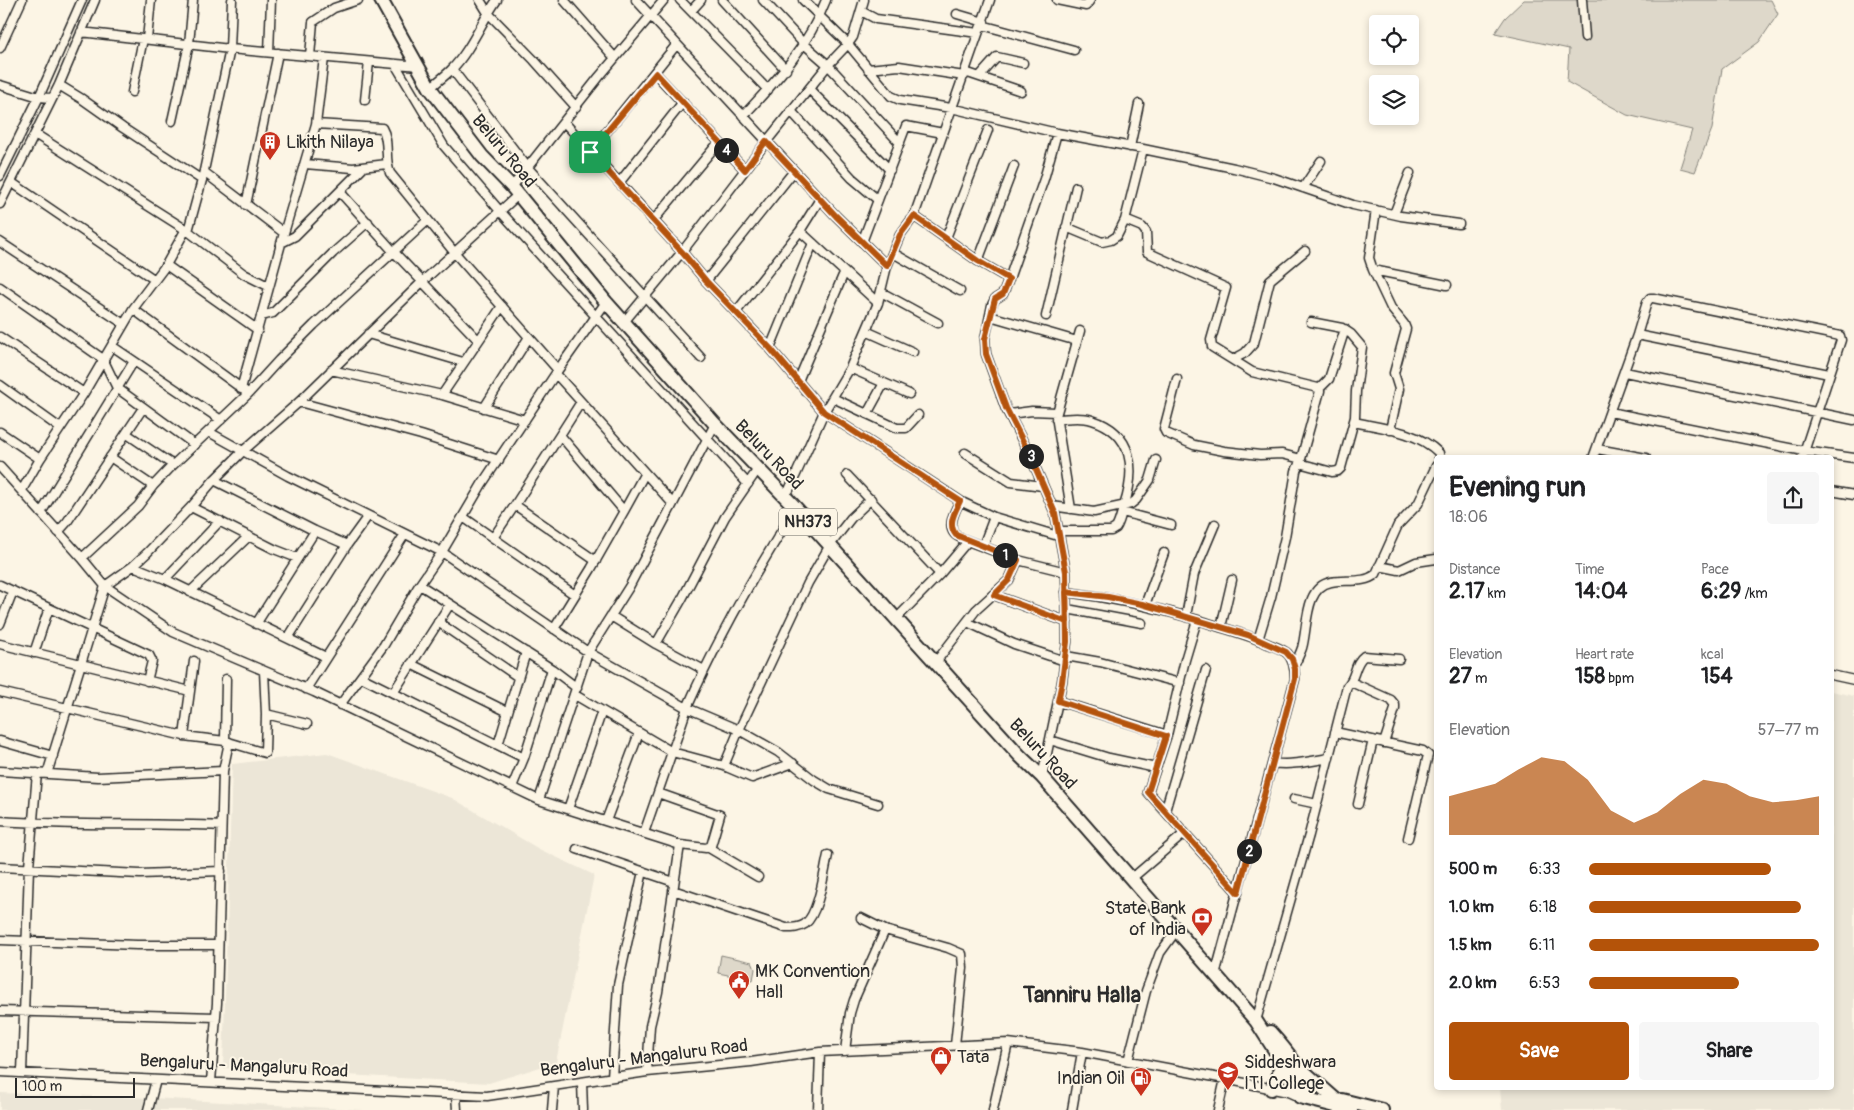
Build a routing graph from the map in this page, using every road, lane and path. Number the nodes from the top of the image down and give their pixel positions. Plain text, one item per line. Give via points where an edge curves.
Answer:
1 (22, 0) edge
2 (82, 0) edge
3 (95, 0) edge
4 (152, 0) edge
5 (193, 0) edge
6 (232, 0) edge
7 (271, 0) edge
8 (358, 0) edge
9 (381, 0) edge
10 (480, 0) edge
11 (497, 0) edge
12 (564, 0) edge
13 (636, 0) edge
14 (664, 0) edge
15 (680, 0) edge
16 (701, 0) edge
17 (722, 0) edge
18 (763, 0) edge
19 (804, 0) edge
20 (826, 0) edge
21 (864, 0) edge
22 (990, 0) edge
23 (1061, 0) edge
24 (1090, 0) edge
25 (1582, 0) edge
26 (691, 11) junction
27 (862, 11) junction
28 (488, 14) junction
29 (957, 14) dead end
30 (820, 16) junction
31 (650, 17) junction
32 (983, 24) junction
33 (81, 32) junction
34 (978, 33) junction
35 (1585, 36) dead end
36 (145, 39) junction
37 (189, 44) junction
38 (677, 44) junction
39 (804, 44) junction
40 (848, 44) junction
41 (0, 48) edge
42 (230, 49) junction
43 (1074, 50) dead end
44 (269, 52) junction
45 (278, 53) junction
46 (310, 56) junction
47 (324, 58) junction
48 (615, 58) junction
49 (370, 62) junction
50 (1022, 63) dead end
51 (395, 64) junction
52 (828, 65) junction
53 (419, 66) junction
54 (452, 69) junction
55 (868, 69) junction
56 (786, 70) junction
57 (656, 73) junction
58 (964, 74) junction
59 (980, 76) junction
60 (0, 85) edge
61 (59, 85) junction
62 (430, 88) junction
63 (809, 89) junction
64 (768, 90) junction
65 (1021, 91) dead end
66 (132, 92) dead end
67 (38, 97) junction
68 (52, 98) junction
69 (365, 100) dead end
70 (683, 102) junction
71 (1139, 104) dead end
72 (576, 107) junction
73 (951, 108) junction
74 (791, 111) junction
75 (743, 116) junction
76 (172, 121) dead end
77 (564, 122) junction
78 (316, 124) junction
79 (988, 130) dead end
80 (943, 132) junction
81 (35, 134) junction
82 (1057, 134) junction
83 (766, 141) junction
84 (719, 142) junction
85 (900, 143) junction
86 (1130, 147) junction
87 (1143, 149) junction
88 (590, 152) junction
89 (1321, 161) dead end
90 (305, 164) junction
91 (387, 164) junction
92 (1014, 166) dead end
93 (364, 168) junction
94 (528, 168) junction
95 (745, 170) junction
96 (890, 170) junction
97 (794, 171) junction
98 (1410, 173) dead end
99 (0, 176) edge
100 (203, 176) junction
101 (10, 182) junction
102 (619, 183) junction
103 (1076, 187) dead end
104 (1303, 188) junction
105 (515, 191) junction
106 (340, 192) junction
107 (820, 200) junction
108 (878, 200) junction
109 (0, 204) edge
110 (246, 205) junction
111 (1376, 210) junction
112 (500, 211) junction
113 (1394, 214) junction
114 (914, 216) junction
115 (428, 220) junction
116 (1126, 220) junction
117 (368, 222) junction
118 (653, 222) junction
119 (1459, 224) dead end
120 (1066, 227) junction
121 (187, 230) junction
122 (800, 231) junction
123 (284, 233) junction
124 (946, 238) junction
125 (0, 242) edge
126 (862, 242) junction
127 (281, 243) junction
128 (813, 243) junction
129 (393, 251) junction
130 (1306, 251) dead end
131 (454, 252) junction
132 (682, 252) junction
133 (893, 252) junction
134 (978, 261) junction
135 (166, 265) junction
136 (887, 266) junction
137 (1373, 270) junction
138 (844, 272) junction
139 (1009, 279) junction
140 (155, 280) junction
141 (423, 281) junction
142 (706, 281) junction
143 (1447, 285) dead end
144 (268, 286) junction
145 (0, 287) edge
146 (960, 291) dead end
147 (881, 292) junction
148 (645, 298) junction
149 (606, 302) junction
150 (878, 302) junction
151 (502, 306) junction
152 (133, 309) junction
153 (736, 312) junction
154 (261, 316) junction
155 (596, 316) junction
156 (990, 316) junction
157 (1046, 316) dead end
158 (624, 322) junction
159 (1311, 322) dead end
160 (938, 323) dead end
161 (124, 324) junction
162 (1344, 329) junction
163 (258, 330) junction
164 (866, 331) junction
165 (1080, 331) dead end
166 (368, 334) junction
167 (1637, 335) junction
168 (528, 336) junction
169 (0, 337) edge
170 (478, 340) junction
171 (1076, 341) junction
172 (112, 346) junction
173 (770, 348) junction
174 (914, 352) dead end
175 (701, 358) dead end
176 (103, 359) junction
177 (1234, 359) junction
178 (134, 361) junction
179 (463, 362) junction
180 (850, 368) junction
181 (331, 370) junction
182 (557, 372) junction
183 (1625, 372) junction
184 (1829, 374) junction
185 (1177, 379) dead end
186 (798, 381) junction
187 (884, 383) junction
188 (0, 385) edge
189 (117, 388) junction
190 (1319, 389) junction
191 (245, 392) junction
192 (84, 393) junction
193 (909, 394) dead end
194 (442, 395) junction
195 (833, 398) junction
196 (299, 402) junction
197 (581, 402) junction
198 (143, 408) junction
199 (484, 408) junction
200 (1817, 411) junction
201 (824, 412) junction
202 (1610, 412) junction
203 (867, 414) junction
204 (1009, 414) junction
205 (918, 415) dead end
206 (1056, 416) junction
207 (221, 420) junction
208 (525, 420) junction
209 (1854, 420) edge
210 (1354, 422) junction
211 (715, 424) junction
212 (60, 428) junction
213 (1390, 430) junction
214 (0, 432) edge
215 (209, 432) junction
216 (127, 434) junction
217 (560, 435) junction
218 (707, 439) junction
219 (195, 445) junction
220 (1597, 449) junction
221 (244, 451) junction
222 (965, 453) dead end
223 (1803, 454) edge
224 (1439, 455) edge
225 (1595, 455) edge
226 (1630, 455) edge
227 (1816, 455) edge
228 (1834, 456) edge
229 (110, 457) junction
230 (1854, 458) edge
231 (40, 459) junction
232 (499, 460) junction
233 (1156, 460) dead end
234 (1300, 461) junction
235 (173, 465) junction
236 (0, 467) edge
237 (758, 469) junction
238 (1434, 470) edge
239 (645, 473) junction
240 (847, 475) dead end
241 (214, 480) junction
242 (748, 484) junction
243 (153, 486) junction
244 (1043, 486) junction
245 (22, 490) junction
246 (1834, 492) edge
247 (783, 495) junction
248 (1854, 495) edge
249 (870, 499) junction
250 (960, 501) junction
251 (673, 504) junction
252 (515, 505) junction
253 (1052, 506) junction
254 (191, 507) junction
255 (796, 508) junction
256 (1071, 509) junction
257 (1123, 509) junction
258 (624, 510) junction
259 (41, 513) junction
260 (368, 516) junction
261 (463, 517) junction
262 (994, 517) junction
263 (220, 522) junction
264 (1215, 524) dead end
265 (1171, 525) dead end
266 (315, 531) junction
267 (58, 532) junction
268 (406, 534) junction
269 (1057, 534) junction
270 (249, 536) junction
271 (493, 538) junction
272 (968, 541) junction
273 (347, 545) junction
274 (830, 545) junction
275 (983, 546) junction
276 (442, 552) junction
277 (1164, 553) dead end
278 (82, 558) junction
279 (297, 558) junction
280 (1434, 559) edge
281 (1018, 560) junction
282 (596, 561) junction
283 (133, 566) junction
284 (1379, 566) junction
285 (1066, 572) junction
286 (940, 574) junction
287 (165, 579) junction
288 (1232, 580) dead end
289 (420, 584) junction
290 (0, 585) edge
291 (106, 586) junction
292 (13, 591) junction
293 (190, 592) junction
294 (1066, 592) junction
295 (575, 595) junction
296 (994, 595) junction
297 (450, 604) junction
298 (1145, 605) junction
299 (49, 608) junction
300 (1067, 609) junction
301 (610, 616) junction
302 (1186, 616) junction
303 (896, 619) junction
304 (1197, 620) junction
305 (438, 622) junction
306 (967, 622) junction
307 (1067, 622) junction
308 (0, 624) edge
309 (256, 624) junction
310 (1142, 624) dead end
311 (1221, 627) junction
312 (92, 628) junction
313 (554, 629) junction
314 (288, 638) junction
315 (1258, 640) junction
316 (0, 644) edge
317 (656, 644) junction
318 (34, 652) junction
319 (526, 652) junction
320 (588, 652) junction
321 (326, 657) junction
322 (1065, 658) junction
323 (1400, 659) dead end
324 (194, 661) dead end
325 (936, 663) junction
326 (82, 664) junction
327 (411, 664) junction
328 (1294, 666) junction
329 (552, 669) junction
330 (704, 670) junction
331 (1206, 670) dead end
332 (264, 671) junction
333 (1834, 676) edge
334 (361, 677) junction
335 (518, 677) junction
336 (226, 679) dead end
337 (1854, 680) edge
338 (147, 681) junction
339 (1351, 682) junction
340 (1180, 683) junction
341 (306, 689) junction
342 (190, 691) junction
343 (576, 691) junction
344 (0, 692) edge
345 (394, 693) junction
346 (1058, 701) junction
347 (340, 705) junction
348 (68, 708) junction
349 (687, 708) junction
350 (602, 711) junction
351 (508, 712) junction
352 (266, 714) junction
353 (307, 724) dead end
354 (739, 730) junction
355 (1335, 732) junction
356 (639, 733) junction
357 (184, 736) junction
358 (1166, 736) junction
359 (1050, 740) junction
360 (1373, 740) junction
361 (0, 741) edge
362 (227, 742) junction
363 (1384, 742) junction
364 (498, 745) junction
365 (672, 752) junction
366 (53, 756) junction
367 (524, 758) junction
368 (1329, 758) junction
369 (793, 763) junction
370 (1273, 763) junction
371 (724, 766) junction
372 (1156, 768) junction
373 (0, 771) edge
374 (223, 771) junction
375 (37, 774) junction
376 (47, 774) junction
377 (1042, 777) junction
378 (512, 787) junction
379 (658, 793) junction
380 (1294, 799) dead end
381 (539, 800) junction
382 (878, 804) dead end
383 (1317, 804) junction
384 (1358, 804) dead end
385 (568, 809) junction
386 (1165, 811) junction
387 (0, 820) edge
388 (606, 821) junction
389 (34, 822) junction
390 (221, 826) junction
391 (644, 833) junction
392 (1185, 833) junction
393 (1408, 838) dead end
394 (680, 845) junction
395 (709, 848) junction
396 (577, 849) dead end
397 (828, 855) dead end
398 (0, 867) edge
399 (29, 867) junction
400 (221, 871) junction
401 (643, 871) junction
402 (758, 877) dead end
403 (1131, 879) junction
404 (674, 886) junction
405 (1238, 893) junction
406 (861, 918) dead end
407 (885, 930) junction
408 (1176, 931) junction
409 (0, 940) edge
410 (26, 941) junction
411 (218, 946) junction
412 (1215, 975) junction
413 (0, 1011) edge
414 (24, 1011) junction
415 (216, 1017) junction
416 (1257, 1023) junction
417 (1008, 1043) junction
418 (955, 1046) junction
419 (846, 1051) junction
420 (820, 1052) junction
421 (1082, 1052) junction
422 (1281, 1060) junction
423 (1128, 1061) junction
424 (1298, 1066) junction
425 (0, 1072) edge
426 (647, 1072) junction
427 (22, 1073) junction
428 (612, 1077) junction
429 (1225, 1079) junction
430 (156, 1080) junction
431 (211, 1082) junction
432 (582, 1082) junction
433 (554, 1086) junction
434 (1271, 1089) junction
435 (456, 1094) junction
436 (1300, 1094) junction
437 (1334, 1098) junction
438 (148, 1110) edge
439 (457, 1110) edge
440 (552, 1110) edge
441 (583, 1110) edge
442 (818, 1110) edge
443 (993, 1110) edge
444 (1072, 1110) edge
445 (1218, 1110) edge
446 (1351, 1110) edge
447 (1382, 1110) edge

1 - 41 street
2 - 67 street
3 - 33 street
4 - 36 street
5 - 37 street
6 - 42 street
7 - 44 street
8 - 46 street via 334,8 313,22
9 - 53 highway, Beluru Road / NH373
10 - 28 street
11 - 28 street
12 - 48 street
13 - 31 street
14 - 31 street
15 - 26 street
16 - 26 street
17 - 56 street
18 - 39 street
19 - 30 street
20 - 30 street
21 - 27 street
22 - 32 street
23 - 24 street via 1086,6
25 - 35 street
26 - 64 street
27 - 34 street via 876,19
27 - 40 street
28 - 54 street
28 - 72 street
29 - 32 street
30 - 39 street
30 - 40 street
31 - 38 street
31 - 48 street
32 - 34 street
32 - 43 street
33 - 36 street
33 - 61 street
34 - 58 street
36 - 37 street
36 - 66 street
37 - 42 street
37 - 76 street
38 - 57 street
38 - 75 street
39 - 52 street
39 - 56 street
40 - 52 street
40 - 55 street
42 - 44 street
42 - 100 street
44 - 45 street
45 - 46 street
45 - 110 street
46 - 47 street
47 - 49 street
47 - 78 street
48 - 72 street
49 - 51 street
49 - 69 street
50 - 59 street via 997,57
51 - 53 street
51 - 112 street via 444,146
52 - 63 street
52 - 85 street
53 - 62 highway, Beluru Road / NH373
54 - 62 street
54 - 94 street
55 - 58 street via 899,66
55 - 73 street via 895,98
56 - 64 street
57 - 70 street
57 - 88 street
58 - 59 street
58 - 73 street
59 - 65 street
60 - 67 street
61 - 68 street
61 - 100 street
62 - 105 highway, Beluru Road / NH373 via 482,156
63 - 74 street
63 - 96 street
64 - 75 street
67 - 68 street
67 - 99 street
68 - 81 street
70 - 84 street
70 - 102 street
71 - 86 street
72 - 77 street
73 - 80 street
73 - 82 street
74 - 83 street
74 - 108 street via 852,178
75 - 83 street
77 - 88 street
77 - 94 street
78 - 90 street
78 - 91 street via 382,128 387,142
79 - 124 street
80 - 85 street via 906,126
80 - 114 street
81 - 101 street
81 - 121 street
82 - 86 street
82 - 139 street
83 - 95 street
83 - 97 street
84 - 95 street
84 - 118 street
85 - 96 street
86 - 87 street
87 - 104 street via 1274,178
87 - 116 street
88 - 102 street
89 - 104 street
90 - 93 street
90 - 123 street
91 - 93 street
91 - 115 street via 390,173
92 - 134 street
93 - 106 street
94 - 105 street
94 - 148 street
95 - 132 street
96 - 108 street
97 - 107 street
97 - 142 street
98 - 113 street
100 - 110 street
100 - 121 street
101 - 109 street
101 - 140 street
102 - 118 street
103 - 120 street
104 - 111 street
105 - 112 street
105 - 149 highway, Beluru Road / NH373
106 - 117 street
106 - 127 street via 295,236
107 - 122 street
107 - 126 street
108 - 126 street
110 - 123 street
111 - 113 street
111 - 137 street via 1369,258
112 - 131 street
112 - 155 street
113 - 119 street
114 - 124 street
114 - 133 street via 900,235
115 - 129 street
115 - 131 street
116 - 120 street via 1117,236 1102,242
116 - 177 street via 1146,232 1147,252 1226,288 1210,344
117 - 129 street
117 - 154 street via 273,313
118 - 132 street
120 - 157 street
121 - 135 street
121 - 144 street via 244,274
122 - 128 street
122 - 153 street
123 - 127 street
124 - 134 street
125 - 161 street
126 - 136 street
127 - 144 street
128 - 138 street
128 - 173 street
129 - 141 street
129 - 191 street
130 - 177 street via 1270,280 1254,343
131 - 141 street
131 - 151 street
132 - 142 street
132 - 148 street
133 - 136 street
133 - 146 street
134 - 139 street
135 - 140 street
135 - 163 street
136 - 147 street
137 - 143 street
137 - 213 street via 1391,308 1406,329 1394,372 1399,389
138 - 150 street
138 - 186 street
139 - 156 street via 1003,294 995,299
140 - 152 street
141 - 166 street
141 - 170 street
142 - 153 street
144 - 154 street
145 - 176 street
147 - 150 street
147 - 160 street
148 - 158 street
148 - 175 street
149 - 155 street
149 - 158 highway, Beluru Road / NH373
150 - 164 street
151 - 168 street
151 - 170 street
152 - 161 street
152 - 191 street
153 - 173 street
154 - 163 street
155 - 182 street
155 - 218 street
156 - 171 street
156 - 204 street via 985,339 986,354
158 - 211 highway, Beluru Road / NH373
159 - 162 street
161 - 172 street
162 - 190 street via 1329,379
162 - 210 street via 1362,347
163 - 191 street
164 - 174 street
164 - 180 street
165 - 171 street
166 - 179 street
166 - 181 street
167 - 183 street
167 - 184 street
167 - 184 street via 1647,302 1654,298 1840,336
168 - 182 street
168 - 199 street
169 - 192 street
170 - 179 street
171 - 206 street
172 - 176 street
172 - 178 street
173 - 186 street
176 - 189 street
176 - 192 street
177 - 190 street via 1252,372
178 - 189 street
178 - 207 street
179 - 194 street
180 - 187 street
180 - 195 street
181 - 194 street
181 - 196 street
182 - 197 street
182 - 208 street
183 - 200 street
183 - 202 street
184 - 200 street
185 - 234 street via 1164,429 1166,433 1194,445 1260,456 1282,454
186 - 201 street
187 - 193 street
187 - 203 street
188 - 212 street
189 - 198 street
189 - 259 street
190 - 234 street
191 - 207 street
192 - 212 street
194 - 199 street
195 - 201 street
195 - 203 street
196 - 221 street
196 - 232 street
197 - 217 street
197 - 239 street
198 - 216 street
198 - 219 street
199 - 208 street
200 - 209 street
200 - 223 street
201 - 247 street via 789,490
201 - 250 street
202 - 220 street
202 - 223 street
203 - 205 street via 902,429
204 - 206 street via 1032,411
204 - 244 street
206 - 256 street
206 - 257 street via 1090,419 1117,434 1126,446 1130,456 1129,491
207 - 215 street
208 - 232 street
210 - 213 street
210 - 234 street via 1338,471
211 - 218 street
211 - 237 highway, Beluru Road / NH373
212 - 231 street
213 - 224 street via 1426,443
214 - 231 street
215 - 219 street
215 - 221 street
216 - 229 street
216 - 235 street
217 - 252 street
217 - 258 street
218 - 242 street
218 - 251 street
219 - 235 street
220 - 225 street
220 - 226 street
221 - 241 street
221 - 260 street
222 - 244 street via 1011,482
223 - 227 street
228 - 230 street
229 - 243 street
229 - 267 street
231 - 245 street
232 - 261 street
233 - 257 street via 1150,480 1136,500
234 - 315 street via 1271,597
235 - 243 street
236 - 245 street
237 - 242 street
237 - 247 highway, Beluru Road / NH373
238 - 284 street via 1418,504 1398,525
239 - 251 street
239 - 258 street
240 - 249 street
241 - 254 street
241 - 266 street
242 - 317 street via 725,517
243 - 278 street via 138,506
244 - 253 street
245 - 259 street
246 - 248 street
247 - 255 highway, Beluru Road / NH373
249 - 274 street
249 - 286 street
250 - 262 street
250 - 272 street via 953,515 952,529
251 - 301 street
252 - 271 street
252 - 282 street
253 - 256 street
253 - 269 street
254 - 263 street
254 - 283 street
255 - 274 highway, Beluru Road / NH373
255 - 330 street
256 - 257 street via 1094,512
257 - 265 street
257 - 269 street via 1114,530
258 - 282 street
259 - 267 street
260 - 268 street
260 - 273 street
261 - 271 street
261 - 276 street
262 - 269 street
262 - 275 street
263 - 270 street
263 - 287 street
264 - 302 street via 1194,574
266 - 273 street
266 - 279 street
267 - 278 street
268 - 276 street
268 - 321 street
269 - 285 street
270 - 279 street
270 - 293 street
271 - 295 street
272 - 275 street
272 - 286 street
273 - 314 street
274 - 303 highway, Beluru Road / NH373
274 - 354 street via 808,583
275 - 281 street
276 - 289 street
276 - 313 street
277 - 298 street
278 - 291 street
279 - 309 street
280 - 284 street via 1416,562 1399,570
281 - 285 street
281 - 296 street via 1009,580
282 - 295 street
283 - 287 street
283 - 291 street
284 - 328 street via 1372,577 1326,583 1317,590 1312,597 1302,650
285 - 294 street
286 - 303 street
287 - 293 street
288 - 311 street
289 - 297 street
289 - 334 street
290 - 292 street
291 - 312 street
291 - 332 street via 173,632
292 - 299 street
292 - 308 street
293 - 309 street
294 - 298 street
294 - 300 street
295 - 313 street
296 - 306 street
296 - 307 street
297 - 305 street
297 - 319 street
298 - 302 street
299 - 312 street
299 - 318 street
300 - 307 street
300 - 310 street
301 - 317 street
301 - 320 street
302 - 304 street
303 - 325 highway, Beluru Road / NH373
304 - 311 street
304 - 340 street
305 - 327 street
305 - 335 street
306 - 322 street via 1014,644
306 - 325 street
307 - 322 street
309 - 314 street
311 - 315 street
312 - 326 street
312 - 338 street via 152,657
313 - 320 street
314 - 321 street
315 - 328 street via 1286,652
316 - 318 street
317 - 330 street
318 - 326 street
319 - 329 street
319 - 335 street
320 - 343 street
320 - 349 street
321 - 341 street
322 - 340 street via 1100,662
322 - 346 street
323 - 339 street via 1364,656 1358,661
324 - 342 street
325 - 377 highway, Beluru Road / NH373
326 - 338 street
326 - 348 street
327 - 345 street
327 - 351 street
328 - 370 street via 1295,679
329 - 343 street
329 - 367 street
330 - 349 street
331 - 386 street
332 - 341 street
332 - 352 street
333 - 337 street
334 - 345 street
334 - 347 street
335 - 351 street
336 - 362 street
338 - 342 street
339 - 355 street via 1347,686
339 - 363 street via 1395,704
340 - 358 street
341 - 347 street
342 - 357 street
343 - 350 street
343 - 381 street
344 - 348 street
345 - 364 street
346 - 358 street
346 - 359 street
347 - 378 street
348 - 357 street
348 - 366 street
349 - 354 street
349 - 365 street
350 - 356 street
350 - 385 street
351 - 364 street
352 - 353 street
352 - 362 street via 266,753
354 - 369 street
354 - 371 street
355 - 360 street
355 - 368 street
356 - 365 street
356 - 388 street
357 - 362 street
358 - 372 street
359 - 372 street
359 - 377 street
360 - 363 street
360 - 384 street
361 - 366 street
362 - 374 street
363 - 393 street via 1428,755
364 - 367 street
365 - 371 street
365 - 379 street
366 - 376 street
367 - 378 street
368 - 370 street
368 - 383 street
369 - 371 street via 752,778
369 - 382 street via 829,789
370 - 405 street
372 - 386 street via 1148,792
373 - 375 street
374 - 376 street via 98,777
374 - 390 street
375 - 376 street
375 - 389 street
377 - 403 highway, Beluru Road / NH373
378 - 381 street
379 - 391 street
379 - 395 street via 720,815
380 - 383 street
381 - 385 street
383 - 416 street
385 - 388 street
386 - 392 street
387 - 389 street
388 - 391 street
389 - 390 street
389 - 399 street
390 - 400 street
391 - 394 street
392 - 403 street
392 - 405 street
394 - 395 street
394 - 404 street
395 - 402 street
396 - 401 street
397 - 404 street via 812,915 797,928 786,928
398 - 399 street
399 - 400 street via 140,874
399 - 410 street
400 - 411 street
401 - 404 street
401 - 428 street via 618,985
403 - 408 highway, Beluru Road / NH373
404 - 426 street via 650,1026
405 - 412 street
406 - 407 street
407 - 418 street via 962,954
407 - 419 street via 854,1000
408 - 412 highway, Beluru Road / NH373
408 - 423 street via 1160,953 1146,991
409 - 410 street
410 - 411 street
410 - 414 street
411 - 415 street
412 - 416 highway, Beluru Road / NH373
413 - 414 street
414 - 415 street
414 - 427 street
415 - 431 street
416 - 422 highway, Beluru Road / NH373
416 - 424 highway, Beluru Road / NH373 via 1267,1029
417 - 418 street, Bengaluru - Mangaluru Road
417 - 421 street, Bengaluru - Mangaluru Road
417 - 443 street
418 - 419 street, Bengaluru - Mangaluru Road
419 - 420 street, Bengaluru - Mangaluru Road
420 - 426 street, Bengaluru - Mangaluru Road
420 - 442 street
421 - 423 street, Bengaluru - Mangaluru Road
421 - 444 street
422 - 434 highway via 1278,1079
422 - 436 highway, Beluru Road / NH373
423 - 429 street, Bengaluru - Mangaluru Road
424 - 436 highway, Beluru Road / NH373
424 - 437 highway
425 - 427 street, Bengaluru - Mangaluru Road
426 - 428 street, Bengaluru - Mangaluru Road
427 - 430 street, Bengaluru - Mangaluru Road
428 - 432 street, Bengaluru - Mangaluru Road
429 - 434 street, Bengaluru - Mangaluru Road
429 - 445 street
430 - 431 street, Bengaluru - Mangaluru Road
430 - 438 street
431 - 435 street, Bengaluru - Mangaluru Road
432 - 433 street, Bengaluru - Mangaluru Road
432 - 441 street
433 - 435 street, Bengaluru - Mangaluru Road via 487,1096
433 - 440 street
434 - 436 street, Bengaluru - Mangaluru Road
435 - 439 street
436 - 437 highway
436 - 446 highway, Bengaluru - Mangaluru Road
437 - 447 highway

